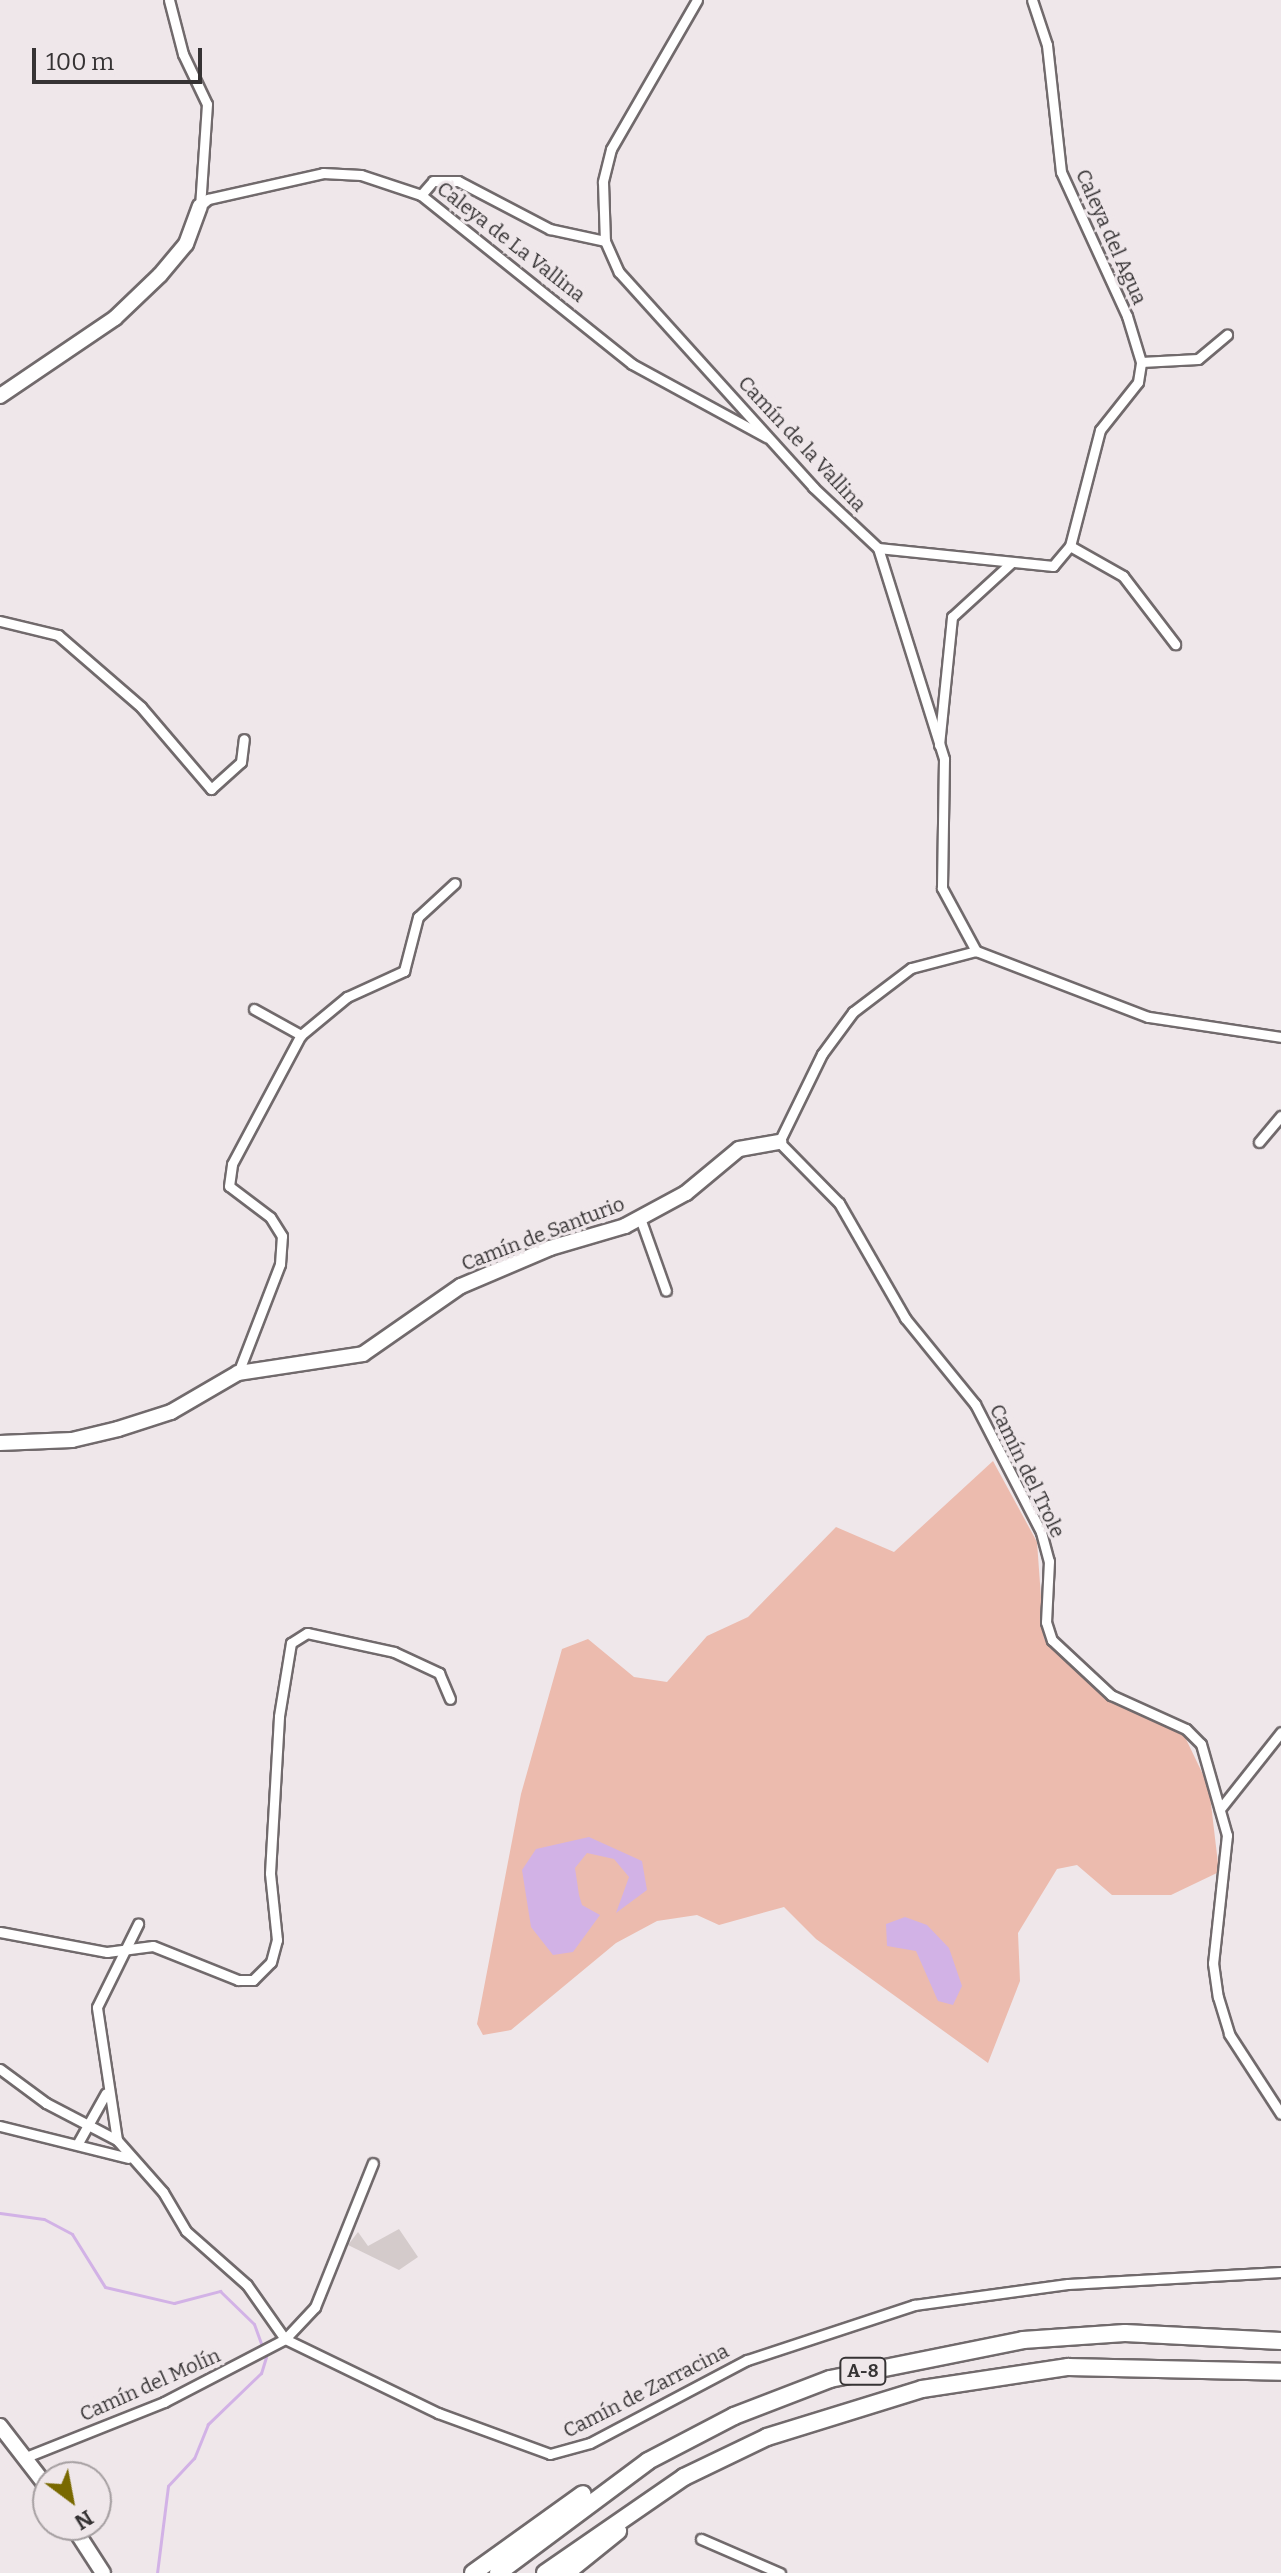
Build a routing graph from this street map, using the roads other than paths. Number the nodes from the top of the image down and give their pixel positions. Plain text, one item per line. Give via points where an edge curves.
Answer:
1 (169, 0) edge
2 (697, 0) edge
3 (1032, 0) edge
4 (421, 195) junction
5 (200, 206) junction
6 (605, 241) junction
7 (1227, 335) dead end
8 (1141, 362) junction
9 (0, 396) edge
10 (773, 440) junction
11 (1070, 546) junction
12 (878, 548) junction
13 (1011, 563) junction
14 (0, 621) edge
15 (1175, 644) dead end
16 (244, 739) dead end
17 (939, 745) junction
18 (455, 883) dead end
19 (976, 951) junction
20 (254, 1009) dead end
21 (301, 1035) junction
22 (1281, 1037) edge
23 (1281, 1116) edge
24 (779, 1142) junction
25 (1259, 1142) dead end
26 (640, 1218) junction
27 (666, 1291) dead end
28 (238, 1373) junction
29 (1, 1446) edge
30 (450, 1699) dead end
31 (1281, 1732) edge
32 (1220, 1809) junction
33 (138, 1924) dead end
34 (0, 1932) edge
35 (123, 1950) junction
36 (0, 2069) edge
37 (106, 2093) junction
38 (1281, 2114) edge
39 (92, 2121) junction
40 (0, 2126) edge
41 (117, 2140) junction
42 (78, 2143) junction
43 (128, 2158) junction
44 (373, 2163) dead end
45 (1279, 2273) edge
46 (285, 2339) junction
47 (1281, 2341) edge
48 (1068, 2367) junction
49 (1281, 2372) edge
50 (0, 2426) edge
51 (26, 2457) junction
52 (648, 2461) junction
53 (32, 2465) edge
54 (701, 2539) dead end
55 (82, 2541) edge
56 (103, 2573) edge
57 (473, 2573) edge
58 (498, 2573) edge
59 (545, 2573) edge
60 (566, 2573) edge
61 (780, 2573) edge

1 - 5 street via 183,54 207,104
2 - 6 street, Camín de la Vallina via 611,149 603,182
3 - 8 street, Caleya del Agua via 1047,45 1061,172 1102,253
4 - 5 street, Caleya de La Vallina via 361,175 323,173
4 - 6 street via 433,181 458,181 550,229
4 - 10 street, Caleya de La Vallina via 632,364
5 - 9 street via 186,244 115,318
6 - 10 street, Camín de la Vallina via 619,272
7 - 8 street via 1198,359
8 - 11 street via 1132,392 1105,422 1092,448
10 - 12 street, Camín de la Vallina
11 - 13 street via 1045,569
11 - 15 street via 1123,576
12 - 13 street
12 - 17 street, Camín de la Vallina
13 - 17 street via 952,617
14 - 16 street via 58,635 141,707 211,789 241,762
17 - 19 street, Camín de la Vallina via 945,771 938,848 942,888
18 - 21 street via 418,917 404,971 347,997
19 - 22 street via 1148,1017
19 - 24 street via 911,968 853,1012 822,1054
20 - 21 street
21 - 28 street via 229,1172 233,1191 270,1217 282,1236 280,1264
23 - 25 street
24 - 26 street, Camín de Santurio via 739,1149 686,1193
24 - 32 street, Camín del Trole via 839,1203 905,1318 975,1404 1041,1532 1049,1561 1046,1622 1052,1640 1111,1695 1186,1729 1208,1760
26 - 27 street
26 - 28 street, Camín de Santurio via 487,1273 363,1354
28 - 29 street, Camín de Santurio via 171,1412 118,1429
30 - 35 street via 439,1673 394,1652 307,1633 291,1643 279,1716 271,1844 277,1940 262,1973 238,1980 180,1953 138,1944
31 - 32 street via 1272,1736
32 - 38 street, Camín del Trole via 1227,1865 1213,1963 1218,1997 1229,2034
33 - 35 street
34 - 35 street via 97,1951
35 - 37 street via 97,2007 107,2049
36 - 39 street via 46,2103
37 - 39 street
37 - 41 street
39 - 41 street
39 - 42 street
40 - 42 street
41 - 43 street
42 - 43 street
43 - 46 street via 163,2192 199,2246 253,2292
44 - 46 street, Camín del Molín via 315,2307
45 - 46 street, Camín de Zarracina via 1068,2284 914,2305 747,2360 564,2453 498,2438
46 - 51 street, Camín del Molín via 164,2402
47 - 52 highway, A-8 via 1125,2333 971,2347 830,2379 734,2416
48 - 49 highway, A-8
48 - 59 highway, A-8 via 922,2389 767,2437 684,2477
48 - 60 highway via 922,2396 768,2448 690,2486 610,2536
50 - 51 street
51 - 53 street
52 - 57 highway via 552,2513
52 - 58 highway, A-8
54 - 61 street
55 - 56 street

